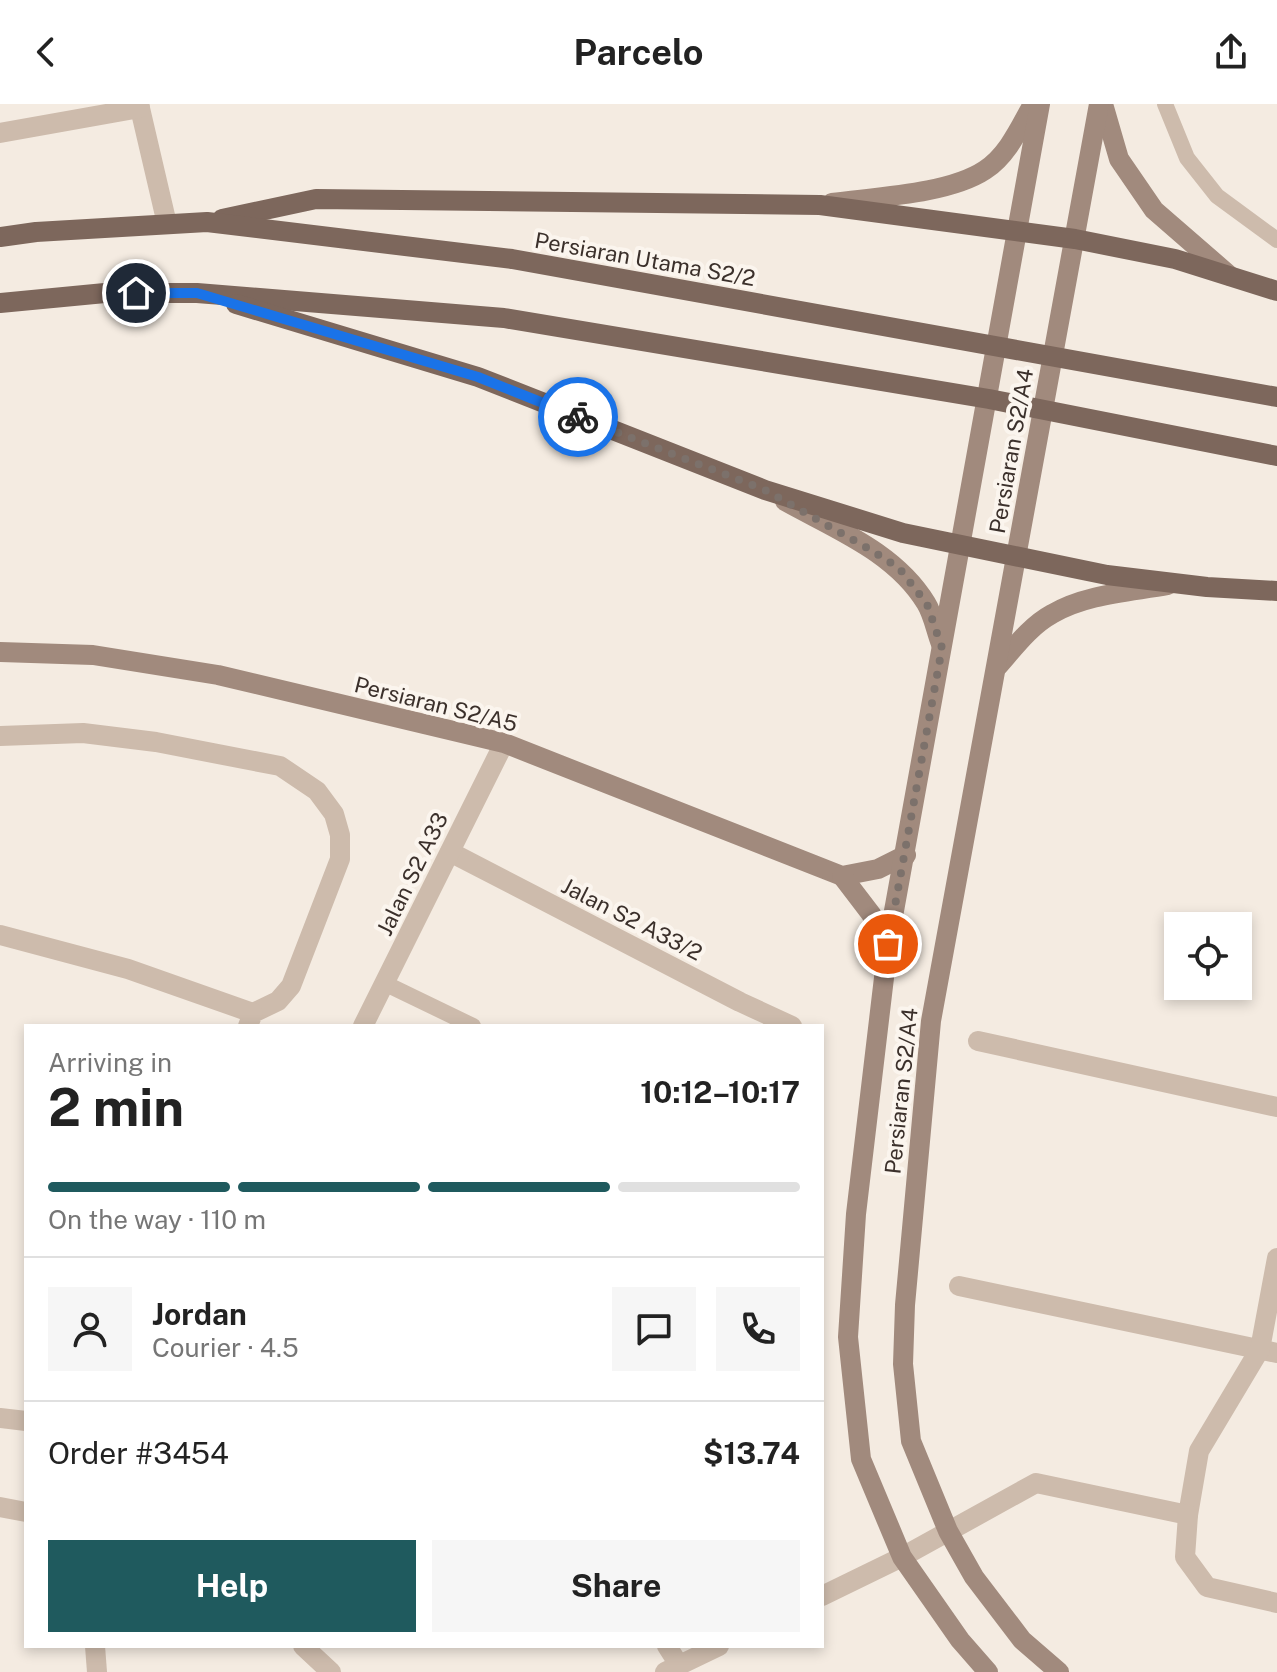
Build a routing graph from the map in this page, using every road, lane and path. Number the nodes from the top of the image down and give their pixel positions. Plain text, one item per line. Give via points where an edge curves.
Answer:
1 (1033, 104) edge
2 (1040, 104) edge
3 (1101, 104) edge
4 (1165, 104) edge
5 (139, 106) edge
6 (0, 133) edge
7 (820, 205) junction
8 (207, 222) junction
9 (167, 224) junction
10 (1018, 230) junction
11 (0, 237) edge
12 (1075, 239) junction
13 (1277, 240) edge
14 (1230, 277) junction
15 (1277, 291) edge
16 (197, 293) junction
17 (0, 303) edge
18 (1277, 397) edge
19 (1277, 456) edge
20 (765, 490) junction
21 (962, 545) junction
22 (1016, 558) junction
23 (1176, 583) junction
24 (1277, 591) edge
25 (942, 648) junction
26 (0, 652) edge
27 (996, 668) junction
28 (0, 736) edge
29 (504, 743) junction
30 (450, 852) junction
31 (906, 855) junction
32 (842, 876) junction
33 (0, 935) edge
34 (888, 944) junction
35 (384, 983) junction
36 (250, 1019) edge
37 (364, 1024) edge
38 (469, 1024) edge
39 (788, 1024) edge
40 (978, 1041) dead end
41 (1277, 1107) edge
42 (1277, 1258) edge
43 (959, 1286) dead end
44 (1268, 1351) edge
45 (0, 1418) edge
46 (24, 1421) edge
47 (0, 1507) edge
48 (24, 1512) edge
49 (1188, 1515) junction
50 (948, 1531) junction
51 (902, 1557) junction
52 (824, 1595) edge
53 (1277, 1603) edge
54 (95, 1648) edge
55 (305, 1648) edge
56 (667, 1648) edge
57 (715, 1648) edge
58 (672, 1669) edge
59 (97, 1672) edge
60 (331, 1672) edge
61 (988, 1672) edge
62 (1059, 1672) edge

1 - 7 main road via 1011,143 986,169 948,186
2 - 10 main road, Persiaran S2/A4
3 - 12 main road, Persiaran S2/A4
3 - 14 main road via 1119,159 1154,210
4 - 13 lane via 1187,158 1217,196
5 - 6 street
5 - 9 street
7 - 8 main road via 316,199
7 - 10 main road
8 - 9 main road, Persiaran Utama S2/2
8 - 18 main road, Persiaran Utama S2/2 via 512,259
9 - 11 main road, Persiaran Utama S2/2
10 - 12 main road
10 - 21 main road, Persiaran S2/A4
12 - 14 main road via 1175,259
12 - 22 main road, Persiaran S2/A4
14 - 15 main road
16 - 17 main road via 105,293
16 - 19 main road via 504,318 989,399
16 - 20 main road via 478,377
20 - 21 main road via 903,533
20 - 25 main road via 899,568 927,604
21 - 22 main road
21 - 25 main road, Persiaran S2/A4
22 - 23 main road
22 - 27 main road, Persiaran S2/A4
23 - 24 main road
23 - 27 main road via 1085,600 1051,614
25 - 31 main road, Persiaran S2/A4
26 - 29 main road, Persiaran S2/A5 via 93,655 218,675
27 - 50 main road, Persiaran S2/A4 via 931,1021 905,1305 903,1364 911,1441
28 - 36 street via 83,733 156,742 280,766 317,791 334,814 340,859 291,986
29 - 30 street, Jalan S2 A33
29 - 32 main road, Persiaran S2/A5
30 - 35 street, Jalan S2 A33
30 - 39 street, Jalan S2 A33/2
31 - 32 main road via 878,869
31 - 34 main road, Persiaran S2/A4
32 - 34 main road
33 - 36 street via 128,969
34 - 51 main road, Persiaran S2/A4 via 856,1214 848,1337 861,1459
35 - 37 street, Jalan S2 A33
35 - 38 lane
40 - 41 street
42 - 44 street
43 - 44 street
44 - 49 street via 1199,1451
45 - 46 street
47 - 48 street
49 - 50 street via 1036,1483
49 - 53 street via 1185,1557 1207,1587
50 - 51 street
50 - 62 main road, Persiaran S2/A4 via 974,1577 1022,1640
51 - 52 street
51 - 61 main road, Persiaran S2/A4
54 - 59 street
55 - 60 street
56 - 58 street
57 - 58 street

